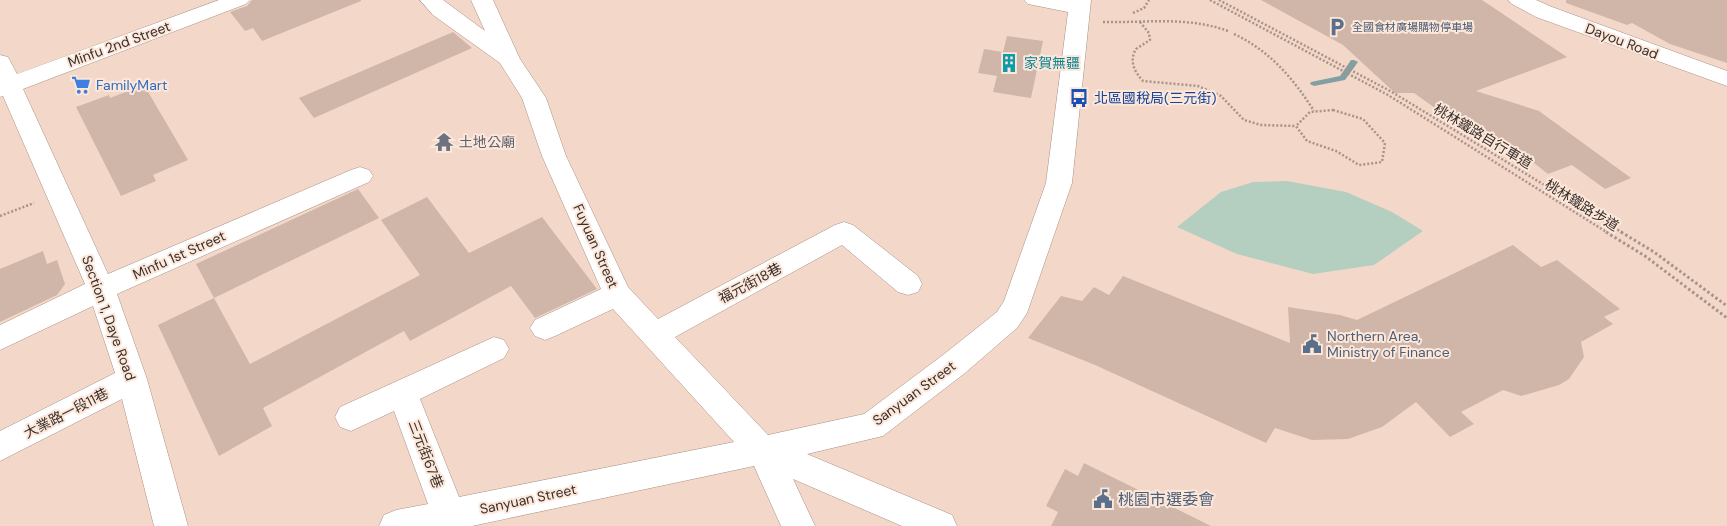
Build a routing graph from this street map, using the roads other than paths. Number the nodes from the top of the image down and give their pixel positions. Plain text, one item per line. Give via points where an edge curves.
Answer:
1 (238, 0) edge
2 (476, 0) edge
3 (482, 0) edge
4 (1034, 0) edge
5 (1519, 0) edge
6 (1536, 0) edge
7 (1080, 4) edge
8 (436, 5) edge
9 (509, 59) junction
10 (1727, 72) edge
11 (3, 79) edge
12 (1727, 79) edge
13 (360, 176) dead end
14 (908, 284) dead end
15 (101, 289) junction
16 (618, 294) junction
17 (545, 328) dead end
18 (655, 334) junction
19 (0, 338) edge
20 (494, 349) dead end
21 (132, 379) junction
22 (402, 393) junction
23 (351, 417) dead end
24 (0, 447) edge
25 (763, 451) junction
26 (449, 515) junction
27 (171, 526) edge
28 (396, 526) edge
29 (798, 526) edge
30 (940, 526) edge

1 - 11 street, Minfu 2nd Street
2 - 8 street
3 - 9 street, Fuyuan Street
4 - 7 street
5 - 12 street, Dayou Road
6 - 10 street, Dayou Road
7 - 25 street, Sanyuan Street via 1060,183 1017,305 1007,320 872,426
8 - 9 street, Fuyuan Street
9 - 16 street, Fuyuan Street via 534,98 554,156
11 - 15 street, Section 1, Daye Road
13 - 15 street, Minfu 1st Street
14 - 18 street, 福元街18巷 via 844,232
15 - 19 street, Minfu 1st Street
15 - 21 street, Section 1, Daye Road
16 - 17 street
16 - 18 street, Fuyuan Street
18 - 25 street, Fuyuan Street
20 - 22 street
21 - 24 street, 大業路一段11巷
21 - 27 street, Section 1, Daye Road
22 - 23 street
22 - 26 street, 三元街67巷
25 - 26 street, Sanyuan Street
25 - 29 street
25 - 30 street
26 - 28 street, Sanyuan Street

